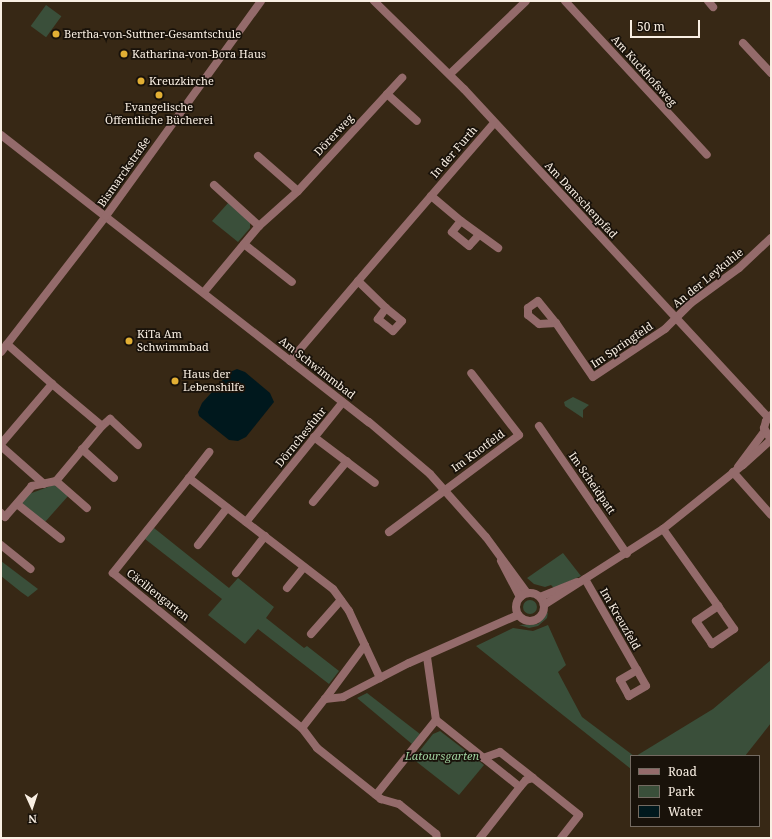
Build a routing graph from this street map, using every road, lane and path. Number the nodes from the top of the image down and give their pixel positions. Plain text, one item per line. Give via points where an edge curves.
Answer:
1 (261, 1) edge
2 (374, 1) edge
3 (526, 1) edge
4 (565, 1) edge
5 (743, 43) dead end
6 (771, 73) edge
7 (450, 74) junction
8 (402, 78) dead end
9 (388, 94) junction
10 (417, 121) dead end
11 (494, 123) junction
12 (1, 135) edge
13 (707, 155) dead end
14 (258, 156) dead end
15 (214, 185) dead end
16 (298, 191) junction
17 (430, 196) junction
18 (106, 216) junction
19 (461, 222) junction
20 (259, 226) junction
21 (478, 236) junction
22 (771, 238) edge
23 (244, 244) junction
24 (498, 248) dead end
25 (358, 281) junction
26 (292, 282) dead end
27 (204, 292) junction
28 (386, 308) dead end
29 (676, 318) junction
30 (556, 323) dead end
31 (7, 344) junction
32 (1, 352) edge
33 (290, 361) junction
34 (471, 373) dead end
35 (52, 384) junction
36 (343, 402) junction
37 (770, 416) edge
38 (102, 426) junction
39 (539, 426) dead end
40 (764, 432) junction
41 (314, 437) junction
42 (771, 440) edge
43 (1, 445) edge
44 (138, 445) dead end
45 (82, 449) junction
46 (209, 452) dead end
47 (347, 460) junction
48 (735, 470) junction
49 (114, 478) dead end
50 (190, 478) junction
51 (56, 481) junction
52 (374, 483) dead end
53 (44, 484) junction
54 (445, 489) junction
55 (313, 502) dead end
56 (17, 504) junction
57 (87, 508) dead end
58 (227, 508) junction
59 (771, 515) edge
60 (2, 517) edge
61 (246, 522) junction
62 (663, 529) junction
63 (390, 532) dead end
64 (265, 536) junction
65 (61, 539) dead end
66 (1, 545) edge
67 (198, 545) dead end
68 (627, 554) junction
69 (304, 567) junction
70 (31, 569) dead end
71 (236, 573) dead end
72 (585, 579) junction
73 (287, 588) dead end
74 (523, 595) junction
75 (540, 597) junction
76 (341, 600) junction
77 (544, 605) junction
78 (718, 606) junction
79 (518, 615) junction
80 (311, 634) dead end
81 (365, 645) junction
82 (427, 657) junction
83 (637, 670) dead end
84 (380, 678) junction
85 (325, 699) junction
86 (436, 720) junction
87 (302, 728) junction
88 (484, 758) junction
89 (533, 778) junction
90 (520, 787) junction
91 (376, 795) junction
92 (437, 838) edge
93 (480, 838) edge
94 (561, 838) edge

1 - 18 street, Bismarckstraße
2 - 7 street, Am Damschenpfad
3 - 7 street
4 - 13 street, Am Kuckhofsweg
5 - 6 street
7 - 11 street, Am Damschenpfad
8 - 9 street, Dörerweg
9 - 10 street
9 - 16 street, Dörerweg
11 - 17 street, In der Furth
11 - 29 street, Am Damschenpfad
12 - 18 street, Am Schwimmbad
14 - 16 street
15 - 20 street
16 - 20 street, Dörerweg
17 - 19 street
17 - 25 street, In der Furth
18 - 27 street, Am Schwimmbad
18 - 31 street, Bismarckstraße
19 - 21 street
19 - 21 street via 452,232 469,246
20 - 23 street, Dörerweg
21 - 24 street
22 - 29 street, An der Leykuhle via 740,268 691,303
23 - 26 street
23 - 27 street, Dörerweg
25 - 28 street
25 - 33 street, In der Furth
27 - 33 street, Am Schwimmbad
29 - 30 street, Im Springfeld via 665,329 593,377
29 - 37 street, Am Damschenpfad
31 - 32 street, Bismarckstraße
31 - 35 street
33 - 36 street, Am Schwimmbad
34 - 54 street, Im Knotfeld via 519,435
35 - 38 street
35 - 43 street
36 - 41 street, Dörnchesfuhr
36 - 54 street, Am Schwimmbad
37 - 40 street via 764,424
38 - 44 street via 110,419
38 - 45 street
39 - 68 street, Im Scheidpatt
40 - 42 street
40 - 48 street
41 - 47 street
41 - 61 street, Dörnchesfuhr
42 - 48 street
43 - 53 street
45 - 49 street
45 - 51 street
46 - 50 street
47 - 52 street
47 - 55 street
48 - 59 street
48 - 62 street
50 - 58 street
50 - 87 street, Cäciliengarten via 113,573
51 - 53 street
51 - 57 street
53 - 56 street via 32,486
54 - 63 street
54 - 74 street, Am Schwimmbad via 499,554
56 - 60 street
56 - 65 street
58 - 61 street
58 - 67 street
61 - 64 street
62 - 68 street
62 - 78 street
64 - 69 street
64 - 71 street
66 - 70 street
68 - 72 street
69 - 73 street
69 - 76 street via 333,589
72 - 75 street
72 - 77 street
72 - 83 street, Im Kreuzfeld
74 - 75 street
74 - 79 street via 516,606
75 - 77 street
76 - 80 street
76 - 81 street
77 - 79 street via 542,615 535,621 525,621
78 - 78 street via 734,629 712,644 696,622
79 - 82 street
81 - 84 street
81 - 85 street
82 - 84 street
82 - 86 street
84 - 85 street via 343,697
85 - 87 street
86 - 88 street
86 - 91 street
87 - 91 street via 317,748
88 - 89 street via 500,752
88 - 90 street
89 - 90 street via 526,780
89 - 94 street via 579,815
90 - 93 street
91 - 92 street via 399,804 436,834

